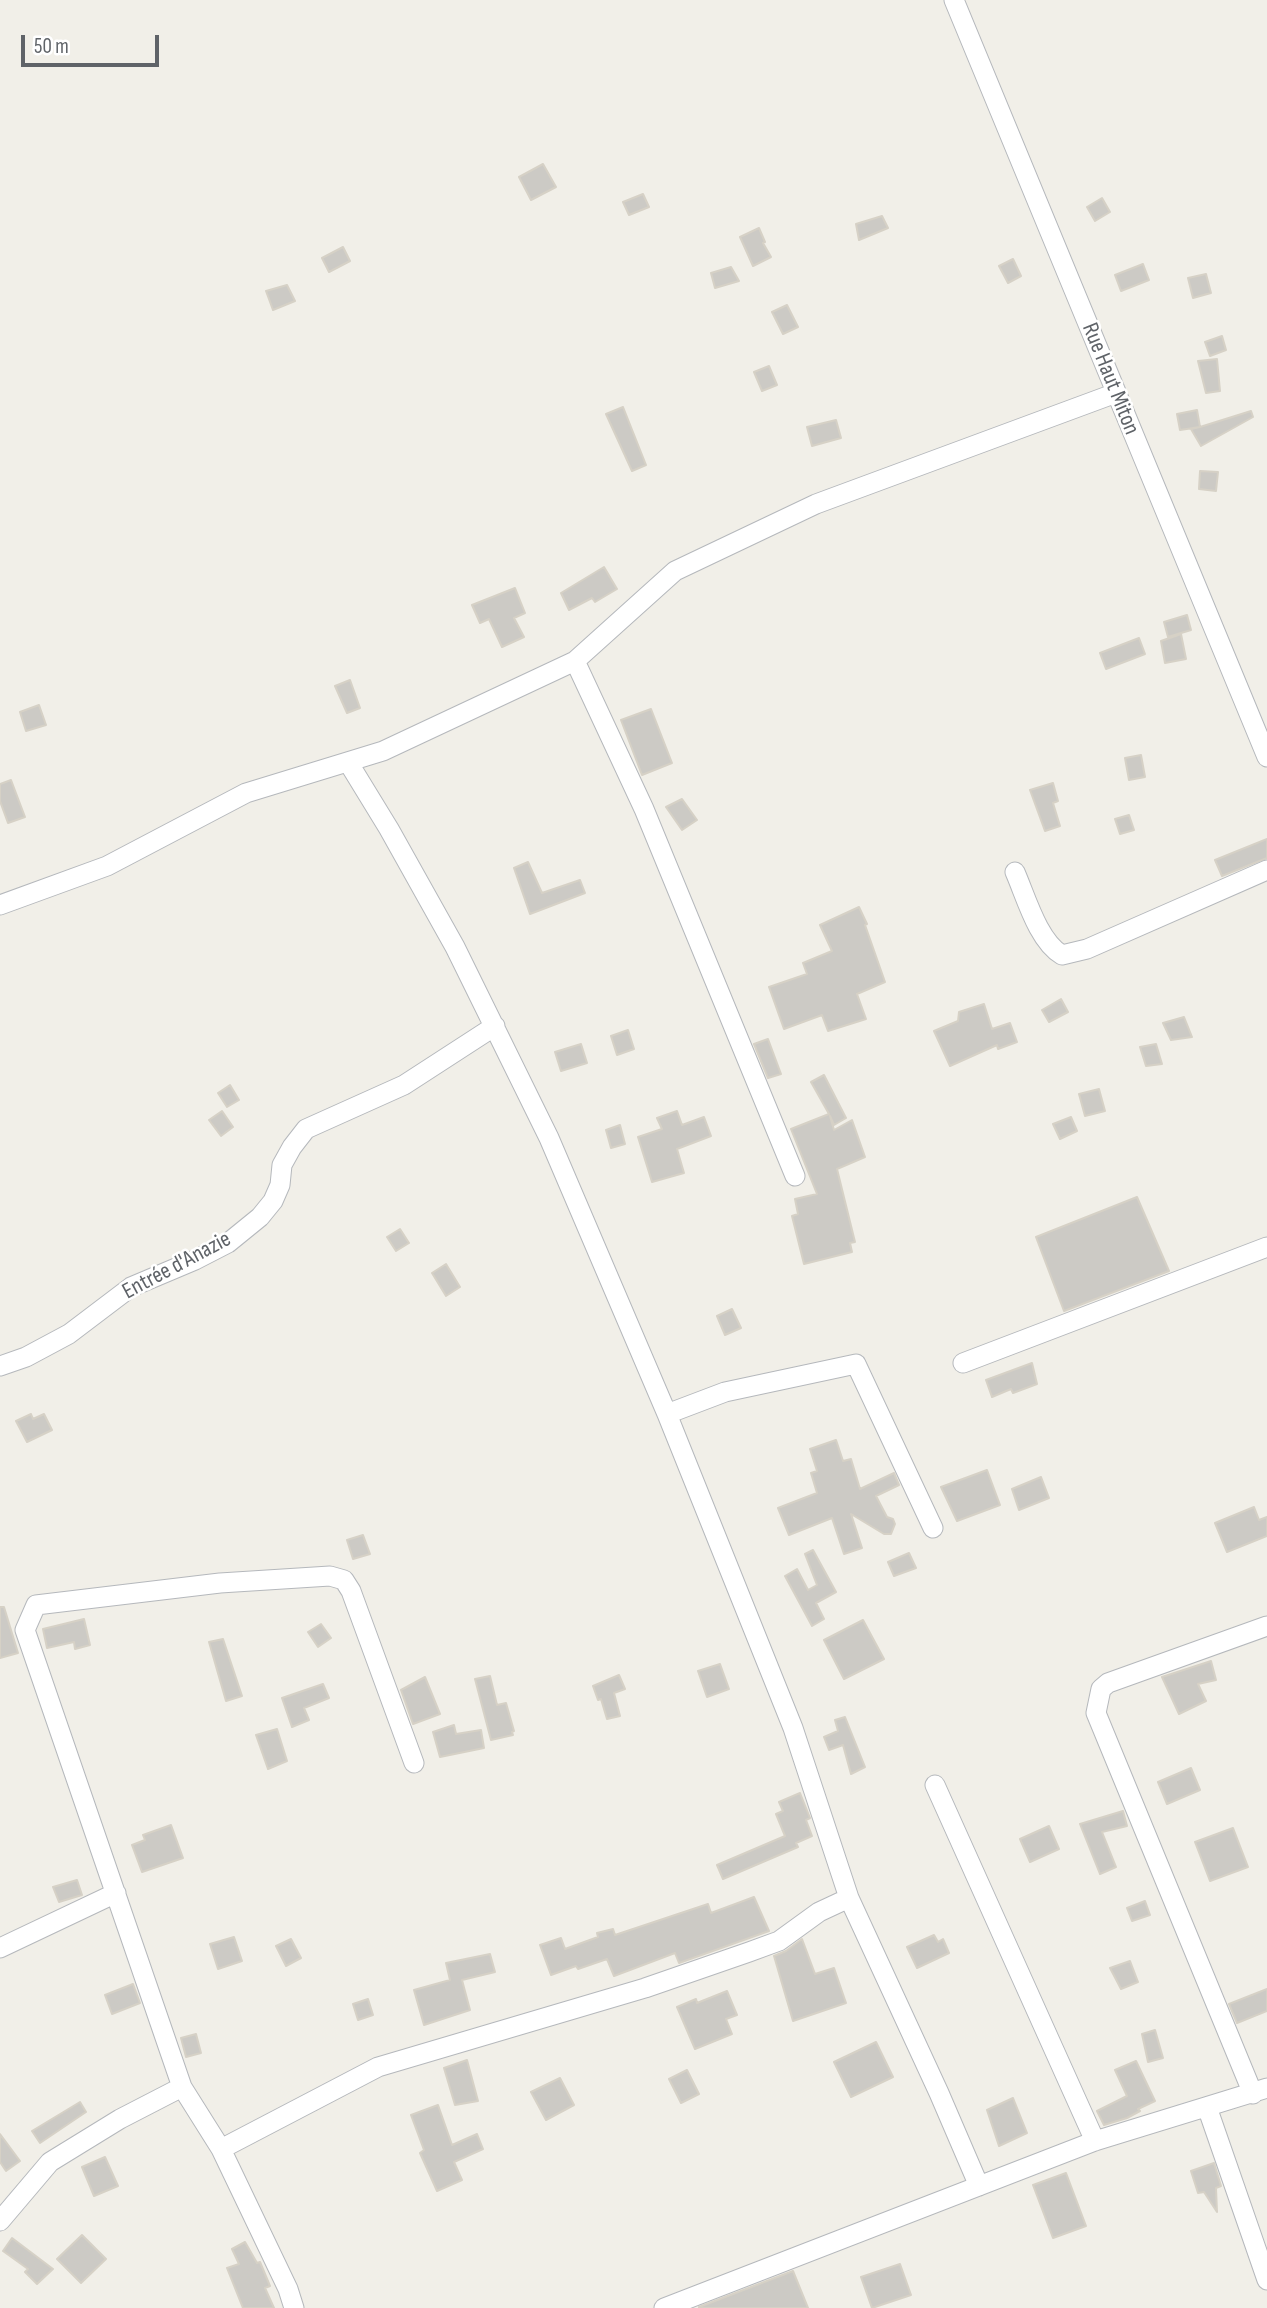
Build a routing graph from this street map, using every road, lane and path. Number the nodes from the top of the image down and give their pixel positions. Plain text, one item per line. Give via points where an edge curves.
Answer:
1 (954, 0) edge
2 (1116, 393) junction
3 (575, 661) junction
4 (1267, 757) edge
5 (348, 762) junction
6 (1267, 870) edge
7 (1015, 872) dead end
8 (0, 905) edge
9 (495, 1026) junction
10 (795, 1176) dead end
11 (1267, 1247) edge
12 (963, 1363) dead end
13 (0, 1366) edge
14 (667, 1415) junction
15 (933, 1528) dead end
16 (1267, 1626) edge
17 (414, 1763) dead end
18 (935, 1785) dead end
19 (116, 1893) junction
20 (849, 1898) junction
21 (0, 1948) edge
22 (182, 2087) junction
23 (1260, 2091) edge
24 (1207, 2107) junction
25 (1095, 2141) junction
26 (221, 2149) junction
27 (979, 2186) junction
28 (0, 2221) edge
29 (1267, 2280) edge
30 (293, 2308) edge
31 (664, 2308) edge

1 - 2 street, Rue Haut Miton
2 - 3 street via 816,504 675,571
2 - 4 street, Rue Haut Miton
3 - 5 street via 383,751
3 - 10 street via 644,809
5 - 8 street via 246,793 107,866
5 - 9 street via 389,828
6 - 7 street via 1062,956 1044,938
9 - 13 street, Entrée d'Anazie via 404,1085 306,1129 282,1165 273,1201 228,1242 131,1287 69,1334
9 - 14 street via 549,1138
11 - 12 street
14 - 15 street via 724,1392 856,1364
14 - 20 street via 793,1728
16 - 23 street via 1108,1682 1101,1689 1096,1713
17 - 19 street via 344,1580 330,1576 220,1583 36,1605 25,1630
18 - 25 street
19 - 21 street
19 - 22 street
20 - 26 street via 819,1912 779,1941 749,1952 645,1988 378,2067
20 - 27 street
22 - 26 street
22 - 28 street via 50,2162
23 - 24 street
24 - 25 street
24 - 29 street
25 - 27 street
26 - 30 street
27 - 31 street

